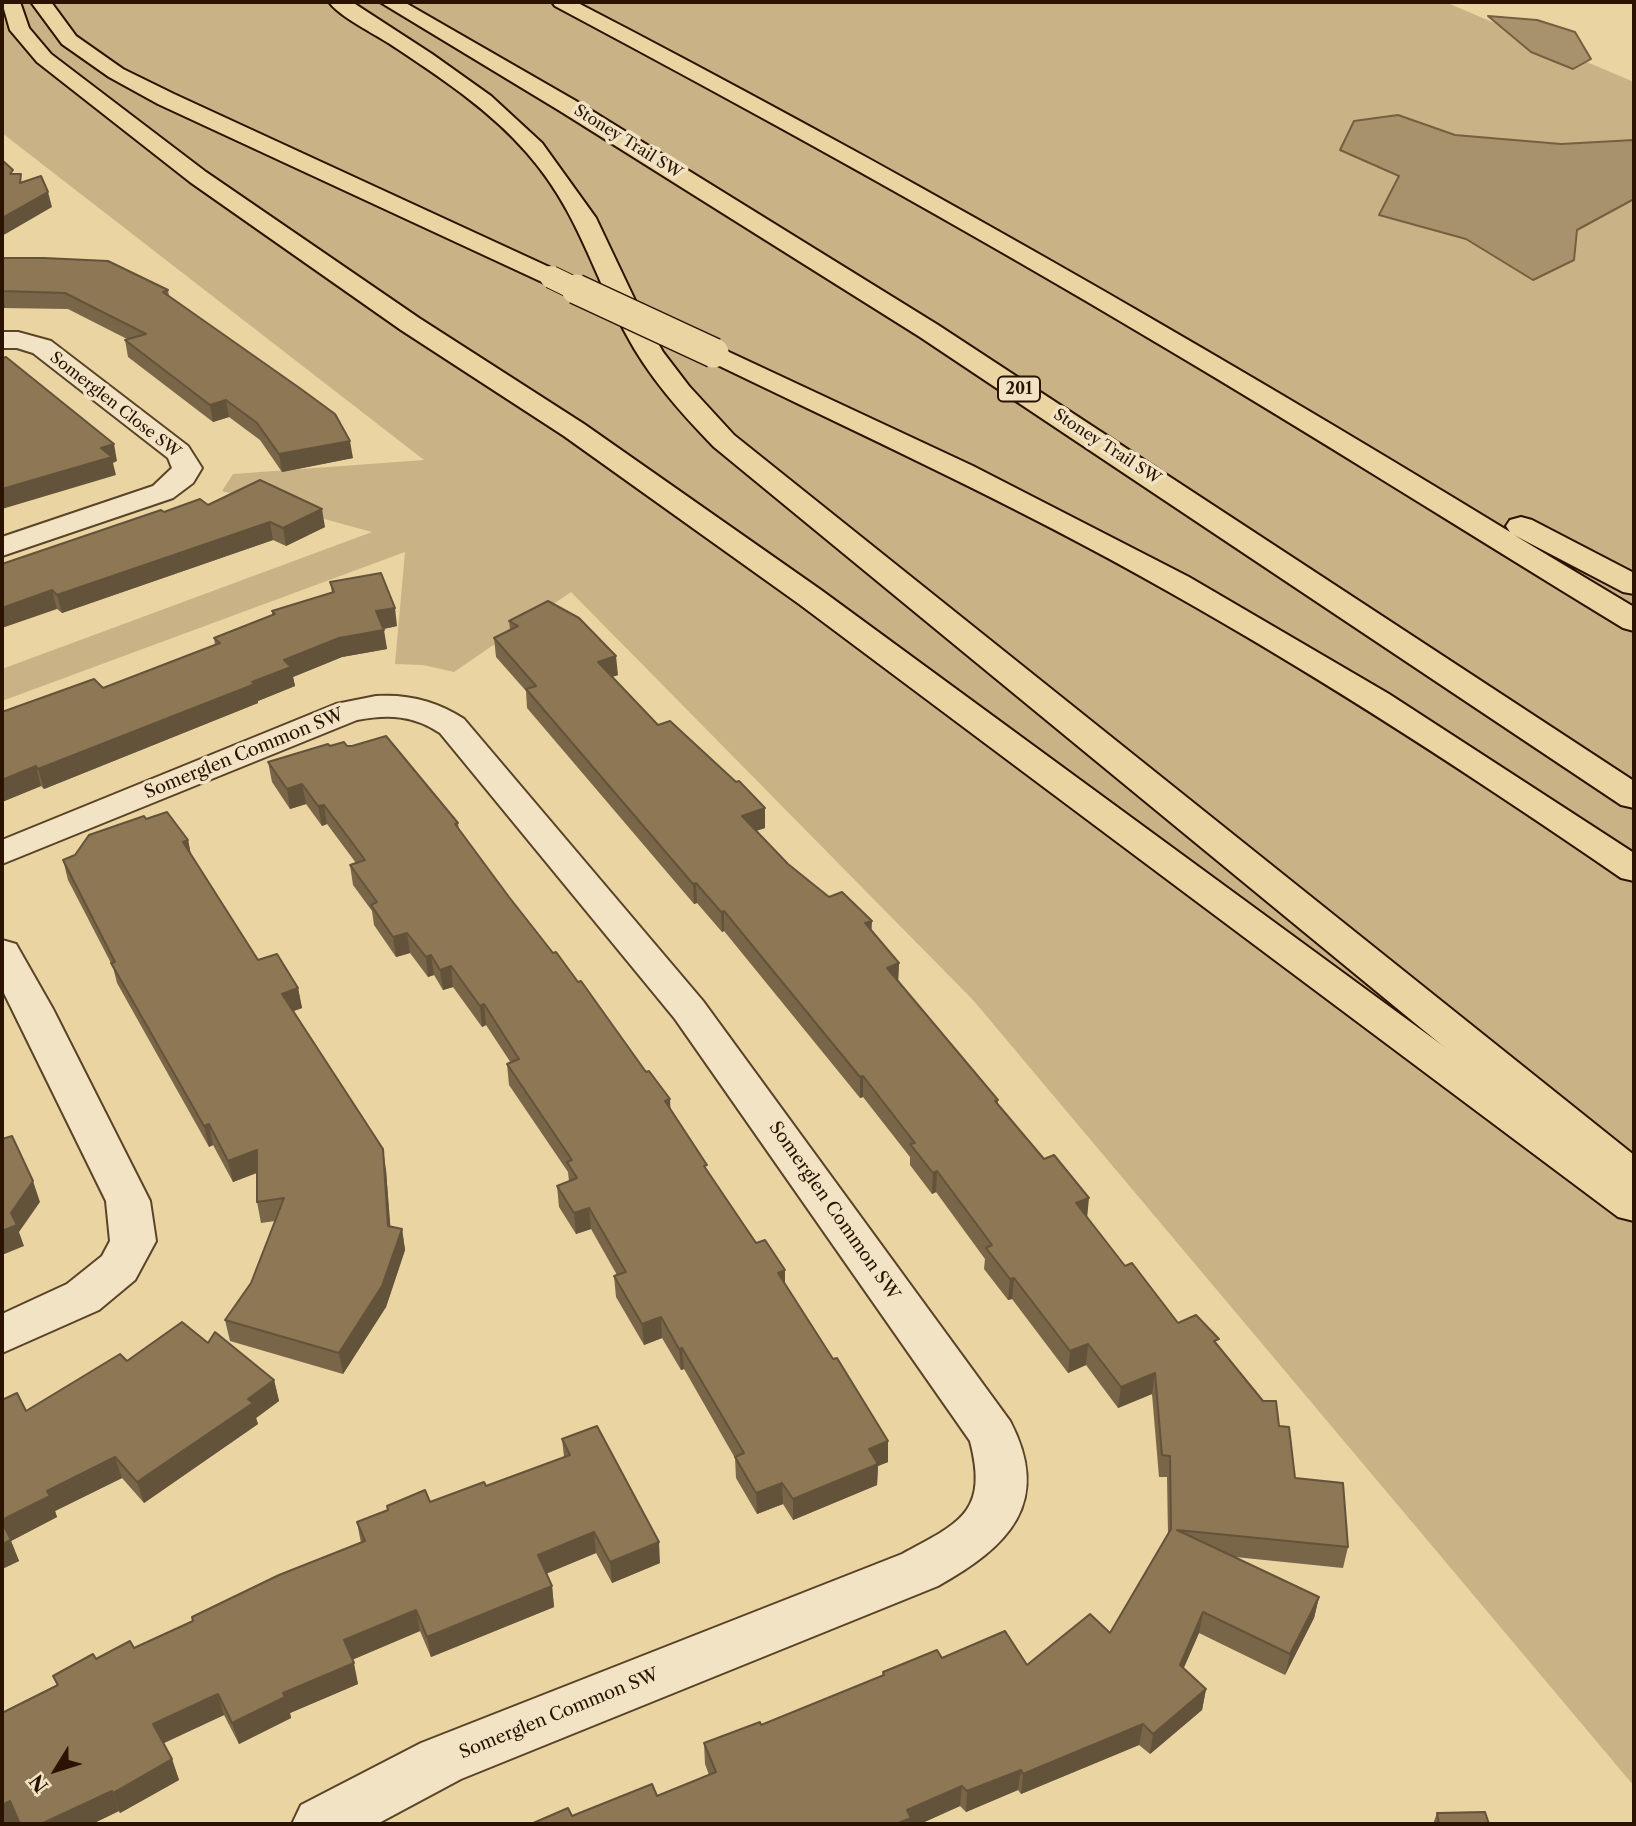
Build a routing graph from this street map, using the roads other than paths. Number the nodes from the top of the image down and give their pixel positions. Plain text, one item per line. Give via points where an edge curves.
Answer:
1 (10, 2) edge
2 (41, 2) edge
3 (339, 2) edge
4 (390, 2) edge
5 (562, 2) edge
6 (2, 340) edge
7 (1253, 388) junction
8 (2, 547) edge
9 (1634, 585) edge
10 (1634, 621) edge
11 (1634, 797) edge
12 (2, 853) edge
13 (1634, 870) edge
14 (2, 953) edge
15 (1634, 1179) edge
16 (1634, 1205) edge
17 (2, 1335) edge
18 (321, 1824) edge

1 - 16 main road via 20,30 44,58 198,177 410,324 574,430 799,589
2 - 13 main road, bridge via 69,40 116,73 166,99 714,354 1111,547 1364,692
3 - 15 main road via 477,97 535,147 597,243 636,327 668,380 724,441
4 - 11 main road, Stoney Trail SW / 201 via 568,106 929,331
5 - 7 main road via 925,200
6 - 8 street, Somerglen Close SW via 42,347 178,452 187,468 183,477 163,492
7 - 9 main road
7 - 10 main road
12 - 18 street, Somerglen Common SW via 348,711 406,705 437,714 452,726 689,1010 993,1435 1003,1463 1001,1491 983,1531 920,1570 441,1761
14 - 17 street via 128,1201 133,1241 119,1268 83,1297

